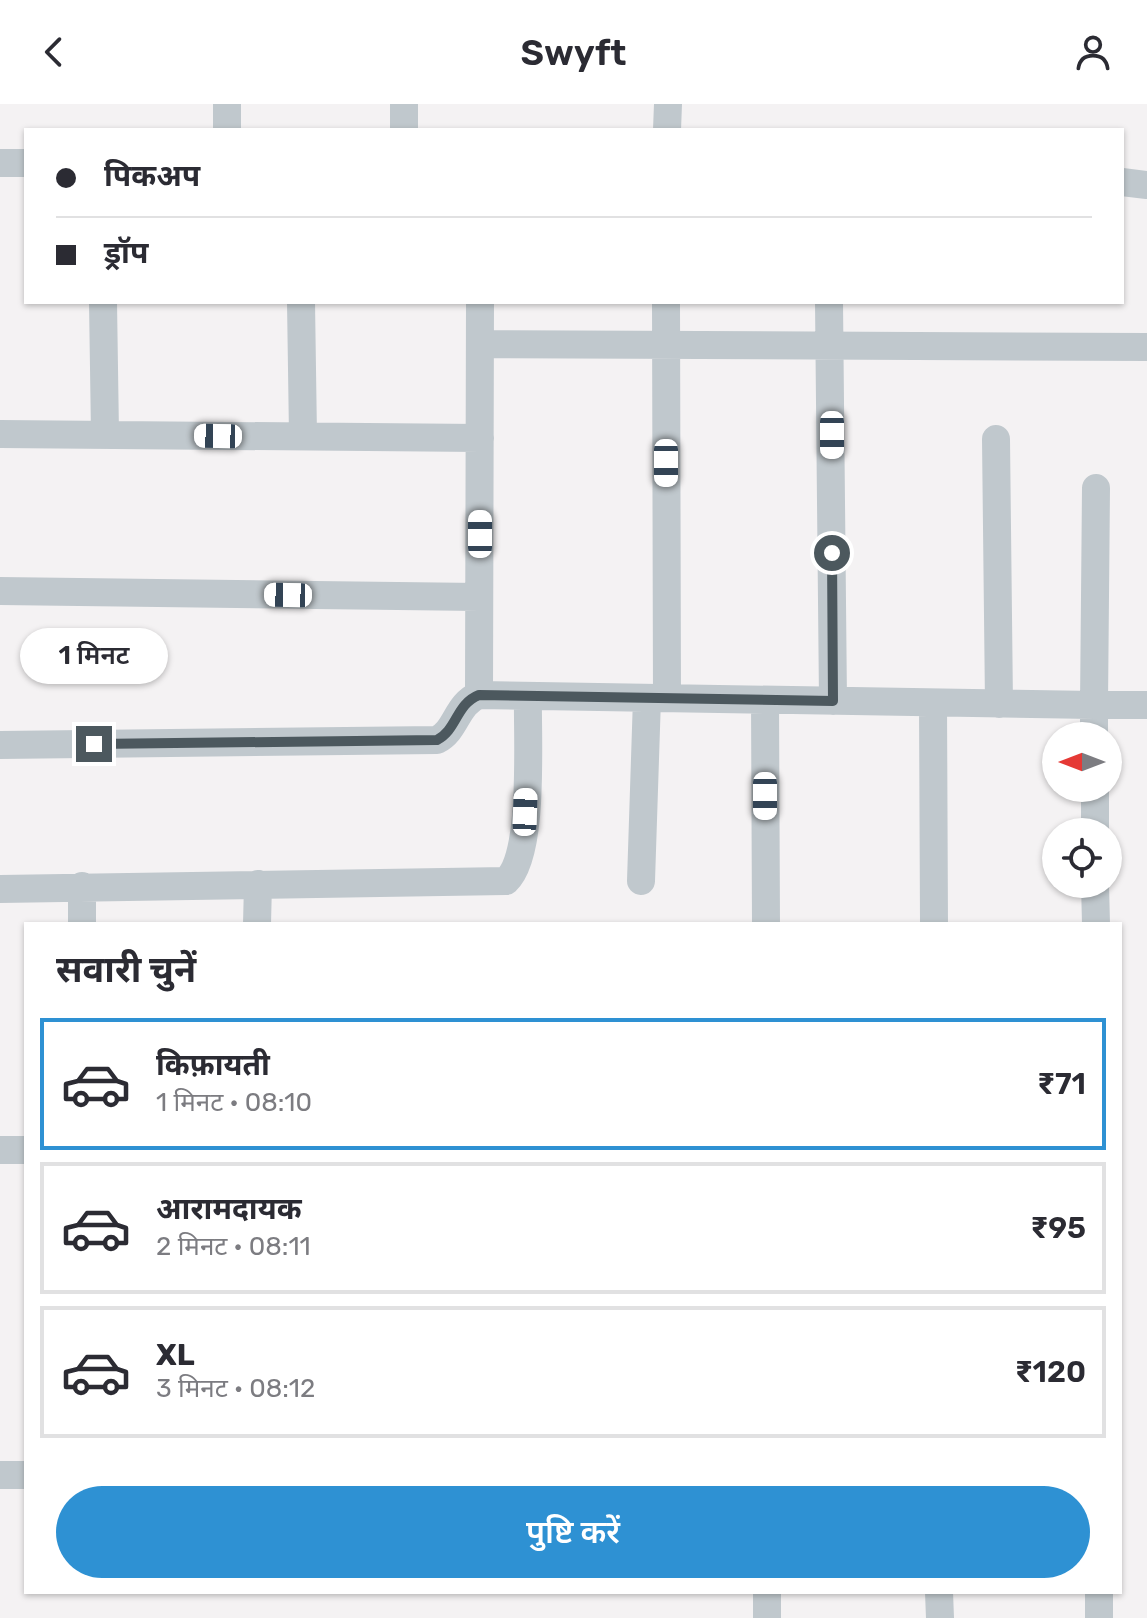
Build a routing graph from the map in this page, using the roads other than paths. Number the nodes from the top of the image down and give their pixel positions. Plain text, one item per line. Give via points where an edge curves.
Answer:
1 (227, 104) edge
2 (404, 104) edge
3 (668, 104) edge
4 (227, 128) edge
5 (404, 128) edge
6 (667, 128) edge
7 (0, 163) edge
8 (24, 163) edge
9 (1124, 182) edge
10 (1147, 185) edge
11 (103, 304) edge
12 (301, 304) edge
13 (480, 304) edge
14 (666, 304) edge
15 (829, 304) edge
16 (480, 344) junction
17 (666, 346) junction
18 (831, 346) junction
19 (1147, 347) edge
20 (0, 434) edge
21 (105, 434) junction
22 (303, 436) junction
23 (480, 438) junction
24 (996, 439) dead end
25 (1096, 488) dead end
26 (0, 591) edge
27 (479, 597) junction
28 (479, 695) junction
29 (528, 696) junction
30 (657, 698) junction
31 (765, 700) junction
32 (833, 701) junction
33 (933, 703) junction
34 (999, 704) junction
35 (1094, 705) junction
36 (1147, 705) edge
37 (1094, 722) edge
38 (0, 745) edge
39 (641, 881) dead end
40 (258, 884) junction
41 (82, 886) junction
42 (0, 889) edge
43 (1095, 898) edge
44 (82, 922) edge
45 (257, 922) edge
46 (766, 922) edge
47 (934, 922) edge
48 (1096, 922) edge
49 (0, 1150) edge
50 (24, 1150) edge
51 (0, 1475) edge
52 (24, 1475) edge
53 (767, 1594) edge
54 (939, 1594) edge
55 (1099, 1594) edge
56 (767, 1618) edge
57 (940, 1618) edge
58 (1099, 1618) edge

1 - 4 street
2 - 5 street
3 - 6 street
7 - 8 street
9 - 10 street
11 - 21 street
12 - 22 street
13 - 16 street
14 - 17 street
15 - 18 street
16 - 17 street
16 - 23 street
17 - 18 street
17 - 30 street
18 - 19 street
18 - 32 street
20 - 21 street
21 - 22 street
22 - 23 street
23 - 27 street
24 - 34 street
25 - 35 street
26 - 27 street
27 - 28 street
28 - 29 street
28 - 38 street via 460,708 447,734 437,740
29 - 30 street
29 - 40 street via 524,841 516,872 506,881
30 - 31 street
30 - 39 street
31 - 32 street
31 - 46 street
32 - 33 street
33 - 34 street
33 - 47 street
34 - 35 street
35 - 36 street
35 - 37 street
40 - 41 street
40 - 45 street
41 - 42 street
41 - 44 street
43 - 48 street
49 - 50 street
51 - 52 street
53 - 56 street
54 - 57 street
55 - 58 street

